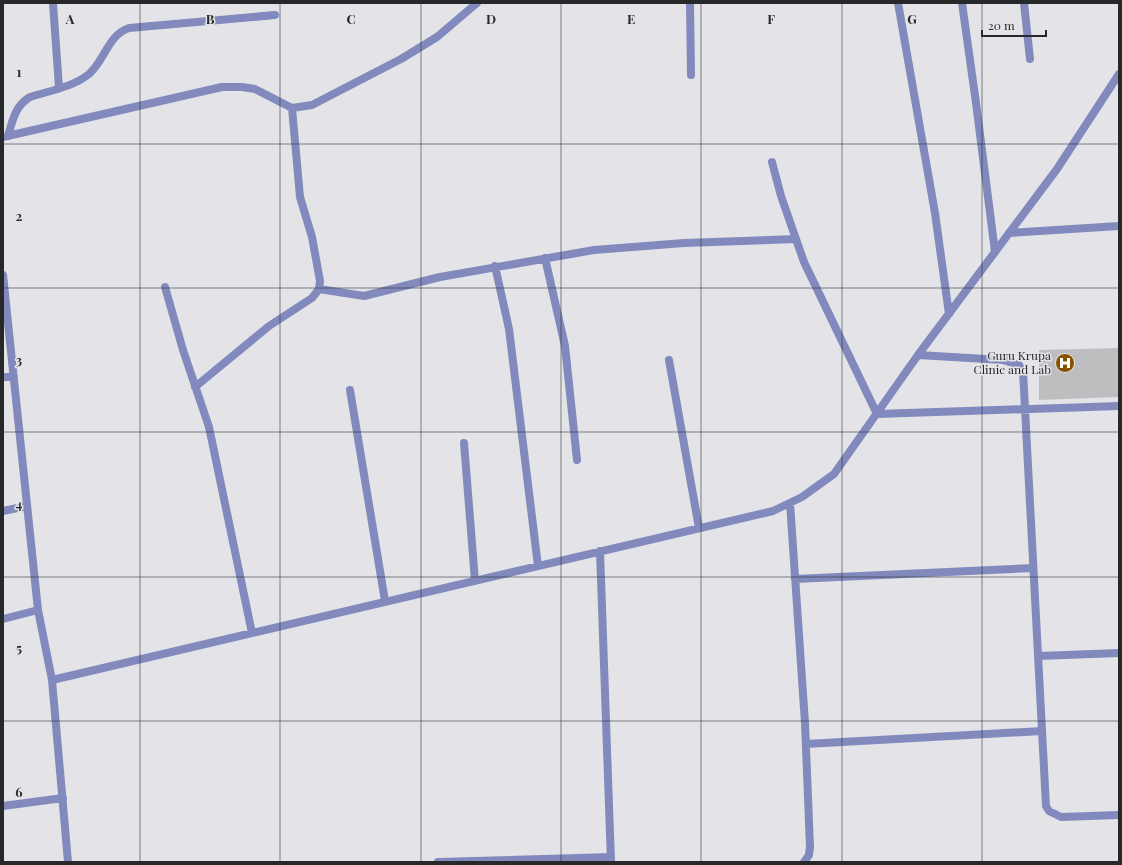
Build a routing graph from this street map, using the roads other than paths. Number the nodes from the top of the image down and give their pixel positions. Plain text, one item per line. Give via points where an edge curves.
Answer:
1 (53, 3) edge
2 (477, 3) edge
3 (690, 3) edge
4 (898, 3) edge
5 (962, 3) edge
6 (1024, 3) edge
7 (275, 15) dead end
8 (1030, 59) dead end
9 (691, 74) dead end
10 (1119, 74) edge
11 (59, 88) junction
12 (292, 108) junction
13 (6, 136) edge
14 (772, 162) dead end
15 (1119, 226) edge
16 (1009, 233) junction
17 (796, 238) junction
18 (995, 252) junction
19 (545, 258) junction
20 (495, 266) junction
21 (3, 275) edge
22 (165, 287) dead end
23 (319, 289) junction
24 (949, 314) junction
25 (918, 355) junction
26 (669, 360) dead end
27 (3, 377) edge
28 (14, 377) junction
29 (195, 388) junction
30 (350, 390) dead end
31 (1119, 406) edge
32 (1024, 409) junction
33 (877, 414) junction
34 (464, 443) dead end
35 (577, 460) dead end
36 (790, 503) junction
37 (27, 506) junction
38 (3, 511) edge
39 (700, 528) junction
40 (600, 551) junction
41 (538, 566) junction
42 (1033, 568) junction
43 (795, 579) junction
44 (475, 581) junction
45 (385, 602) junction
46 (38, 610) junction
47 (3, 619) edge
48 (252, 633) junction
49 (1119, 653) edge
50 (1039, 656) junction
51 (52, 680) junction
52 (1042, 731) junction
53 (806, 744) junction
54 (63, 798) junction
55 (3, 806) edge
56 (1119, 816) edge
57 (611, 860) edge
58 (68, 862) edge
59 (438, 862) edge
60 (804, 862) edge

1 - 11 street
2 - 12 street via 437,37 401,59 322,101 302,108
3 - 9 street
4 - 24 street via 935,213
5 - 18 street
6 - 8 street
7 - 11 street via 123,30 89,74
10 - 16 street via 1057,168
11 - 13 street via 23,101 17,108
12 - 13 street via 255,90 222,87
12 - 23 street via 300,197 312,236 320,281
14 - 17 street
15 - 16 street
16 - 18 street
17 - 19 street via 684,242 594,250
17 - 33 street via 804,262
18 - 24 street
19 - 20 street
19 - 35 street via 565,346
20 - 23 street via 440,277 373,295
20 - 41 street via 509,329
21 - 28 street
22 - 29 street
23 - 29 street via 312,298 269,326
24 - 25 street
25 - 32 street via 1012,362 1019,365 1023,371
25 - 33 street
26 - 39 street
27 - 28 street
28 - 37 street
29 - 48 street via 209,427
30 - 45 street
31 - 32 street
32 - 33 street
32 - 42 street
33 - 36 street via 834,474
34 - 44 street
36 - 39 street via 773,511
36 - 43 street
37 - 38 street
37 - 46 street
39 - 40 street
40 - 41 street
40 - 57 street
41 - 44 street
42 - 43 street
42 - 50 street
43 - 53 street
44 - 45 street
45 - 48 street
46 - 47 street
46 - 51 street
48 - 51 street
49 - 50 street
50 - 52 street
51 - 54 street
52 - 53 street
52 - 56 street via 1045,801 1049,811 1060,817
53 - 60 street via 810,847 809,855
54 - 55 street
54 - 58 street
57 - 59 street

